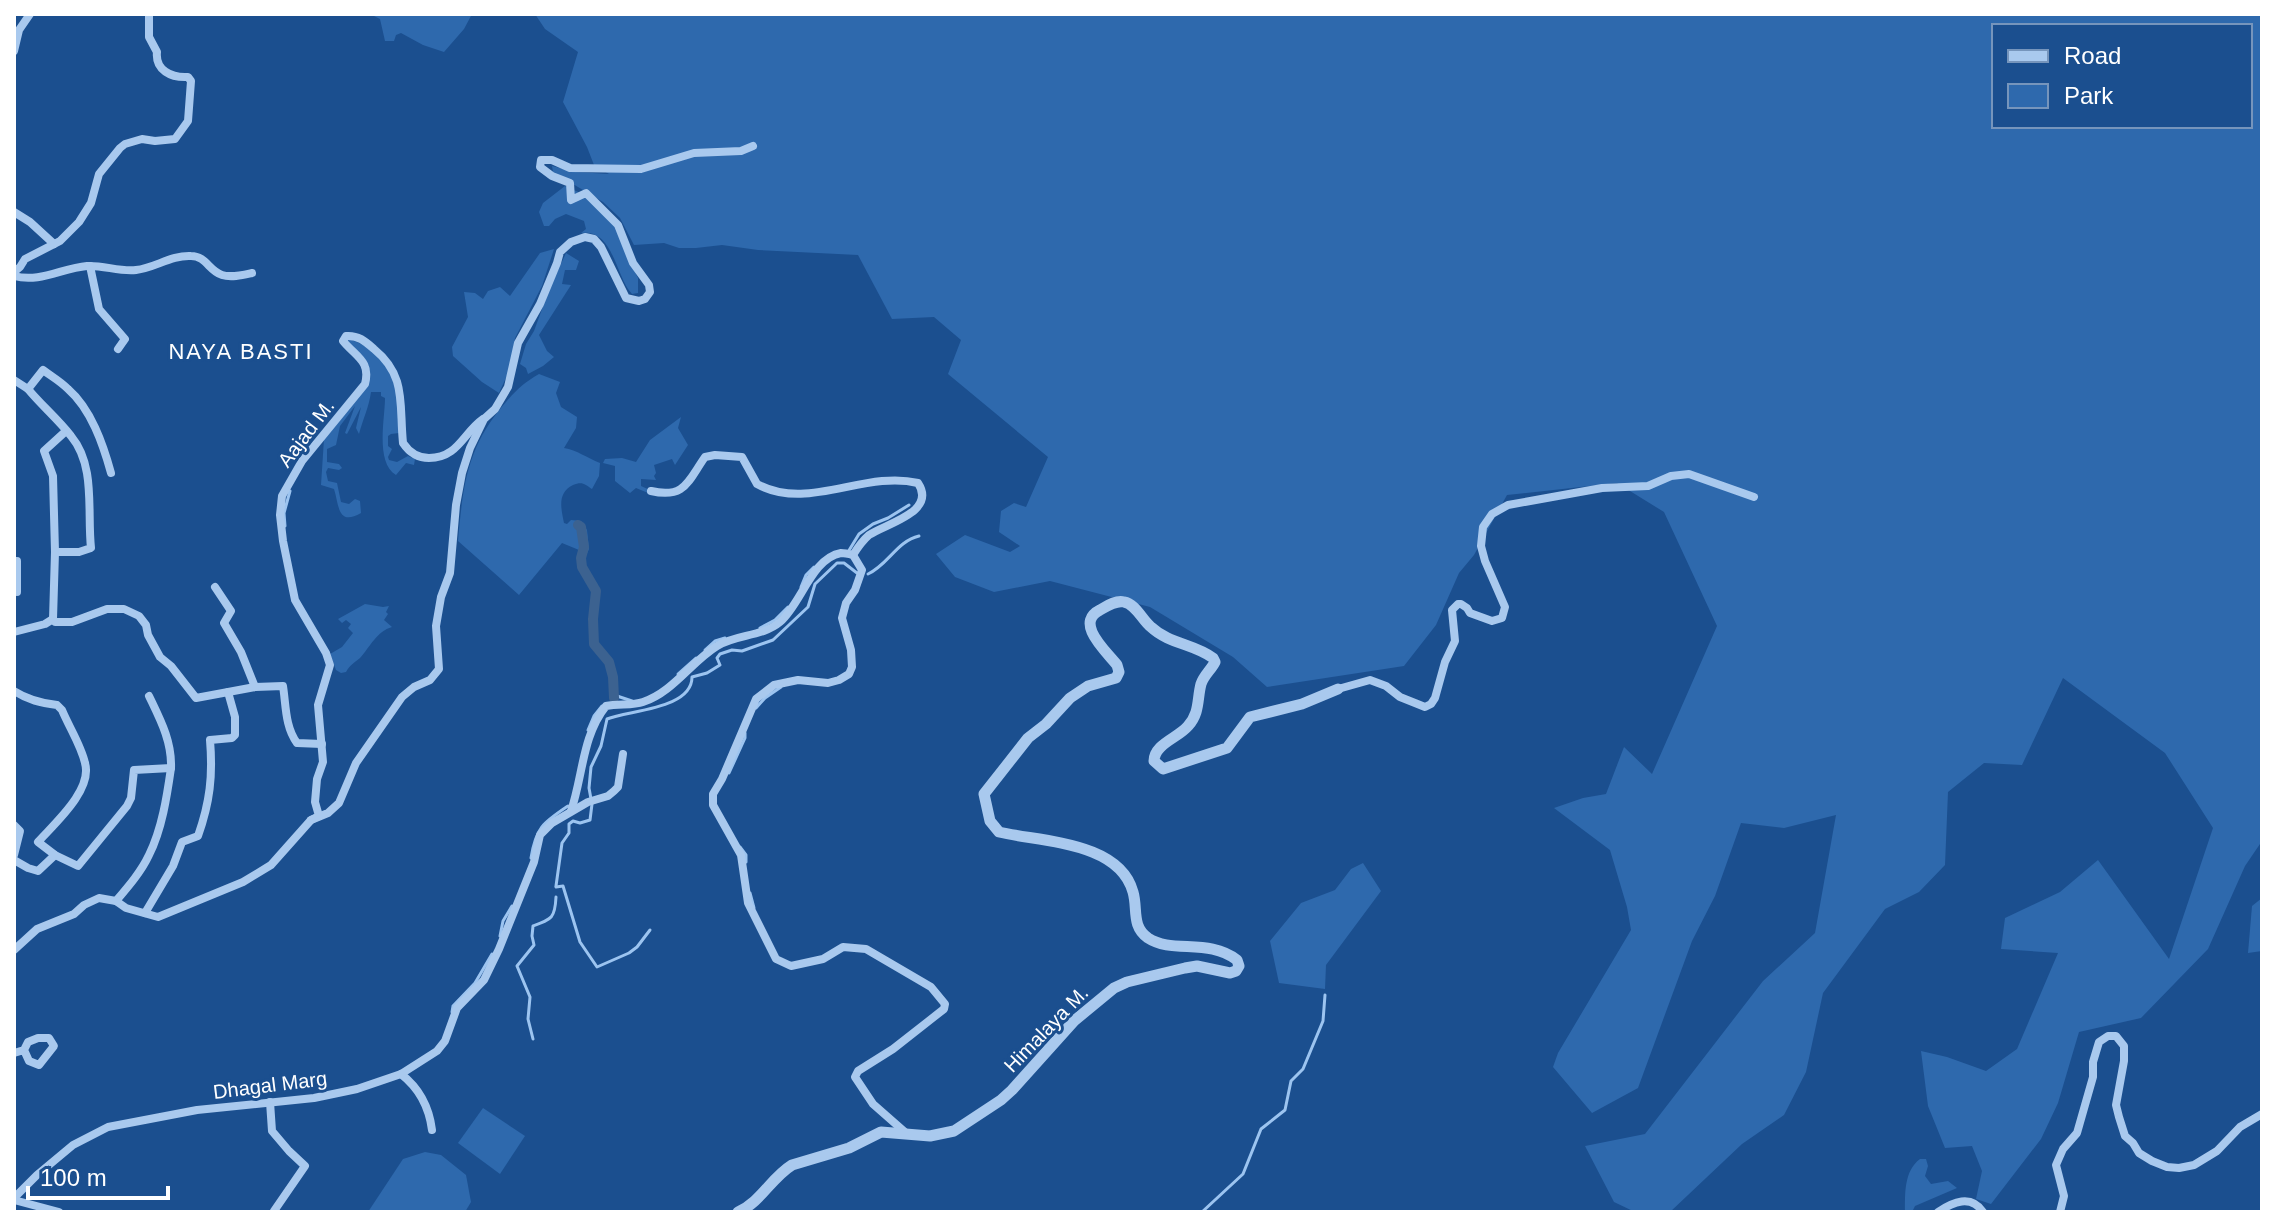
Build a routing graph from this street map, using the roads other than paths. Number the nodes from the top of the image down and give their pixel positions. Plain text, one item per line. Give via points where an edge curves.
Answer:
1 (30, 14) edge
2 (149, 14) edge
3 (14, 51) edge
4 (753, 146) dead end
5 (14, 212) edge
6 (54, 244) junction
7 (90, 266) junction
8 (252, 273) dead end
9 (14, 274) edge
10 (118, 349) dead end
11 (14, 380) edge
12 (28, 389) junction
13 (484, 419) junction
14 (66, 431) junction
15 (111, 473) dead end
16 (651, 491) dead end
17 (1754, 497) dead end
18 (55, 552) junction
19 (853, 555) junction
20 (14, 561) edge
21 (215, 587) dead end
22 (17, 592) dead end
23 (53, 619) junction
24 (14, 632) edge
25 (255, 687) junction
26 (1338, 689) joint
27 (14, 691) edge
28 (228, 692) junction
29 (149, 696) dead end
30 (322, 744) junction
31 (623, 754) dead end
32 (171, 768) junction
33 (571, 811) junction
34 (311, 820) junction
35 (14, 825) edge
36 (55, 855) junction
37 (14, 857) edge
38 (116, 901) junction
39 (145, 913) junction
40 (14, 950) edge
41 (24, 1050) dead end
42 (14, 1053) edge
43 (401, 1074) junction
44 (270, 1102) junction
45 (2262, 1114) edge
46 (432, 1130) dead end
47 (906, 1133) junction
48 (14, 1199) edge
49 (274, 1211) edge
50 (57, 1212) edge
51 (738, 1212) edge
52 (1938, 1212) edge
53 (1983, 1212) edge
54 (2060, 1212) edge

1 - 3 street
2 - 6 street via 149,37 158,64 172,76 190,78 187,124 175,139 142,139 120,148 99,174 79,222
4 - 13 street via 694,153 641,169 570,168 541,160 544,171 570,183 571,200 586,193 618,225 650,292 639,301 626,298 594,239 571,242 560,252 518,343 508,387
5 - 6 street
6 - 9 street via 25,259
7 - 8 street via 138,270 191,256 223,275
7 - 9 street via 40,278
7 - 10 street via 99,309 125,339
11 - 12 street
12 - 14 street
12 - 15 street via 43,370 71,391 90,420
13 - 30 street, Aajad M. via 451,454 423,458 408,451 399,382 384,357 363,339 346,336 343,341 366,364 365,384 302,461 282,496 280,515 295,600 330,665 318,705
13 - 34 street via 470,448 456,505 450,573 435,638 439,669 402,697 356,763 339,803
14 - 18 street via 44,451 53,476
14 - 18 street via 82,454 91,548
16 - 19 street via 668,495 685,488 705,457 715,455 742,457 757,484 784,494 897,478 918,483 922,500 911,514 869,536
17 - 26 street via 1689,474 1648,486 1602,488 1508,505 1483,527 1481,546 1505,612 1492,621 1461,604 1455,606 1455,641 1431,704 1409,702 1370,680
18 - 23 street
19 - 33 street via 840,553 821,564 779,623 716,647 642,703 606,706 586,744
19 - 47 street via 862,570 842,618 851,650 849,674 828,683 798,680 774,685 756,699 713,794 713,805 741,855 748,903 776,959 791,966 823,959 843,947 866,949 931,987 945,1004 855,1077 873,1104
20 - 22 street
21 - 25 street via 231,611 224,623
23 - 24 street
23 - 28 street via 72,622 107,609 124,609 139,616 160,657 196,698
25 - 28 street
25 - 30 street via 283,686 293,738 297,743
26 - 47 street, Himalaya M. via 1250,717 1227,748 1163,769 1154,755 1191,723 1203,679 1215,662 1208,654 1161,635 1130,604 1116,602 1093,613 1090,629 1119,672 1116,678 1079,691 1028,738 984,794 990,821 999,832 1101,856 1127,879 1138,927 1151,940 1218,950 1239,966 1230,973 1185,968 1114,988 1074,1021 1012,1090 965,1126 943,1135
27 - 36 street via 62,710 85,762 87,773 77,796 38,842
28 - 39 street via 235,735 210,740 212,778 198,836 182,842
29 - 32 street via 172,754
30 - 34 street, Aajad M. via 315,802 319,816
31 - 33 street, Dhagal Marg via 618,787
32 - 36 street via 134,770 127,806 78,866
32 - 38 street via 150,854
33 - 43 street, Dhagal Marg via 540,835 499,949 484,980 457,1008 445,1041
34 - 39 street via 257,875 158,917
35 - 37 street via 20,831
36 - 37 street via 38,871
38 - 39 street
38 - 40 street via 99,898 37,929
41 - 42 street
43 - 44 street, Dhagal Marg via 357,1089
43 - 46 street via 415,1085
44 - 48 street, Dhagal Marg via 108,1127 73,1145
44 - 49 street via 272,1131 305,1166
45 - 54 street via 2194,1165 2167,1167 2152,1161 2125,1136 2116,1105 2124,1046 2116,1036 2108,1036 2099,1042 2077,1133 2058,1156 2064,1196
47 - 51 street, Himalaya M. via 881,1132 792,1165
48 - 50 street
52 - 53 street via 1970,1201

